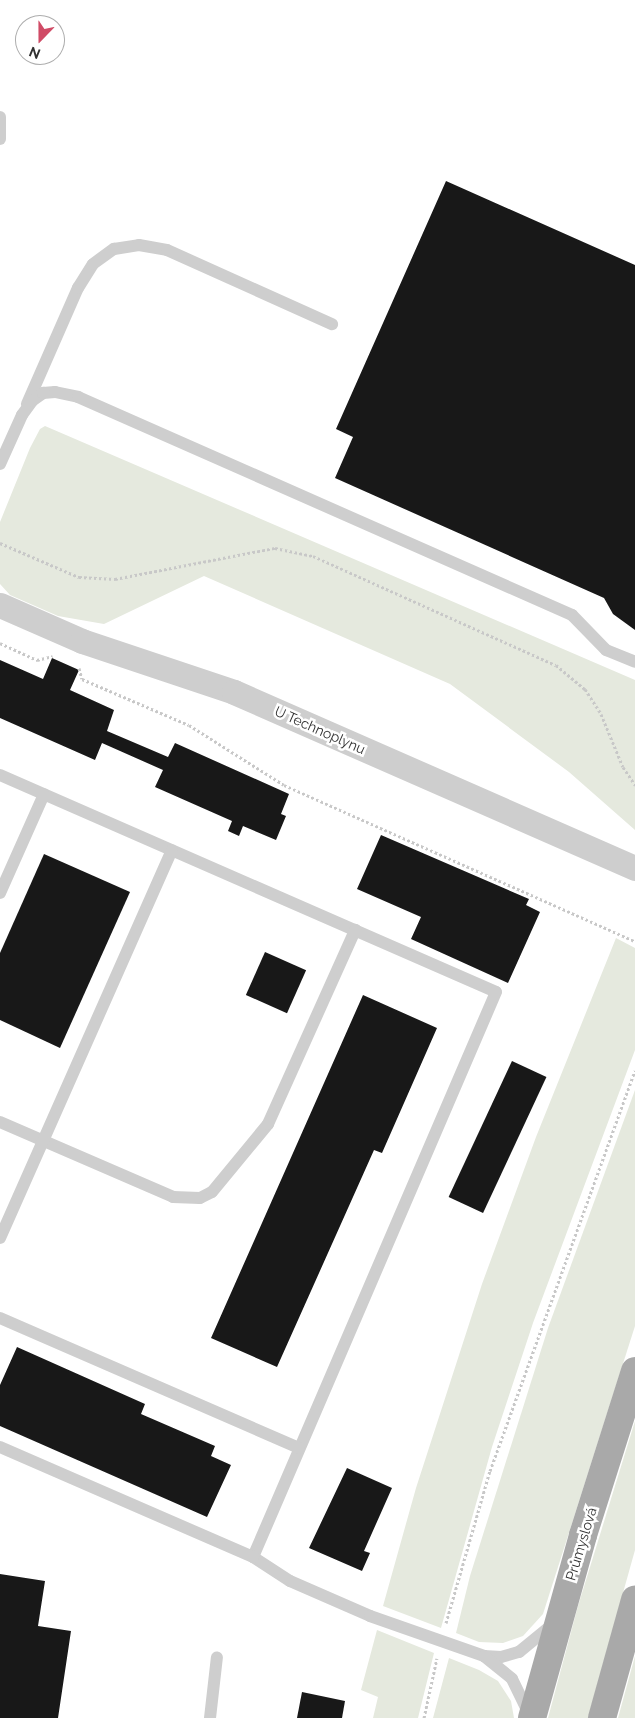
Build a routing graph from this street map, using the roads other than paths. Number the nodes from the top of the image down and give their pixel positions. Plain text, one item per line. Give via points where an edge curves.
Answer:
1 (0, 117) edge
2 (0, 139) edge
3 (332, 324) dead end
4 (22, 415) junction
5 (0, 464) edge
6 (0, 605) edge
7 (635, 662) edge
8 (0, 776) edge
9 (44, 794) junction
10 (172, 850) junction
11 (635, 868) edge
12 (0, 893) edge
13 (355, 930) junction
14 (0, 1122) edge
15 (44, 1141) junction
16 (0, 1238) edge
17 (0, 1318) edge
18 (635, 1371) edge
19 (0, 1448) edge
20 (299, 1448) junction
21 (253, 1557) junction
22 (635, 1600) edge
23 (560, 1615) junction
24 (484, 1656) junction
25 (217, 1657) dead end
26 (210, 1718) edge
27 (531, 1718) edge
28 (602, 1718) edge

1 - 2 lane
3 - 4 lane via 167,250 139,245 114,249 93,264 78,288
4 - 5 lane
4 - 7 lane via 32,401 43,394 55,392 78,397 572,615 606,650
6 - 11 street, U Technoplynu via 82,641 234,692
8 - 9 lane
9 - 10 lane
9 - 12 lane
10 - 13 lane
10 - 15 lane
13 - 15 lane via 268,1124 212,1192 200,1198 173,1197
13 - 20 lane via 496,992
14 - 15 lane
15 - 16 lane
17 - 20 lane
18 - 23 main road, Průmyslová
19 - 21 lane
20 - 21 lane
21 - 24 lane via 290,1581 440,1643
22 - 28 main road
23 - 24 lane via 549,1630 519,1652 501,1657
23 - 27 main road, Průmyslová
24 - 27 lane via 512,1679
25 - 26 lane

